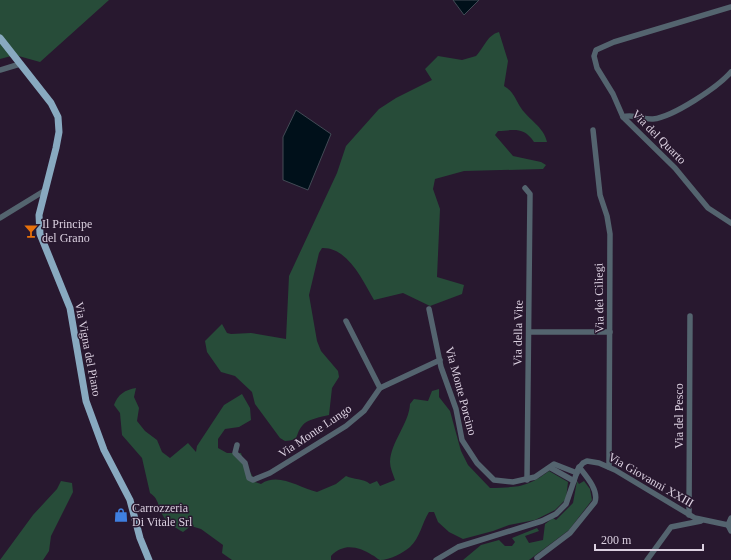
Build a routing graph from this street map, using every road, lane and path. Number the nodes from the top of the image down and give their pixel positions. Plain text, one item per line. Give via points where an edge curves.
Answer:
1 (731, 7) edge
2 (0, 38) edge
3 (20, 64) junction
4 (0, 70) edge
5 (731, 72) edge
6 (623, 117) junction
7 (593, 130) dead end
8 (525, 188) dead end
9 (44, 190) junction
10 (0, 218) edge
11 (731, 222) edge
12 (429, 310) dead end
13 (690, 316) dead end
14 (346, 321) dead end
15 (529, 332) junction
16 (610, 332) junction
17 (440, 360) junction
18 (380, 388) junction
19 (237, 445) dead end
20 (609, 467) junction
21 (551, 468) junction
22 (578, 470) junction
23 (527, 480) junction
24 (574, 481) junction
25 (689, 515) junction
26 (731, 518) edge
27 (702, 520) junction
28 (729, 528) edge
29 (537, 558) dead end
30 (149, 560) edge
31 (436, 560) edge
32 (648, 560) edge

1 - 6 street, Via del Quarto via 614,42 594,53 597,68
2 - 3 main road, Via Vigna del Piano
3 - 4 street
3 - 9 main road, Via Vigna del Piano via 53,106 59,121 56,148
5 - 6 street via 706,94 661,117
6 - 11 street, Via del Quarto via 673,166 708,208
7 - 16 street, Via dei Ciliegi via 600,196 610,234
8 - 15 street, Via della Vite via 530,194
9 - 10 street
9 - 30 main road, Via Vigna del Piano via 39,215 40,234 69,304 86,401 104,450 130,500
12 - 17 street, Via Monte Porcino
13 - 25 street, Via del Pesco
14 - 18 street
15 - 16 street
15 - 23 street, Via della Vite
16 - 20 street, Via dei Ciliegi
17 - 18 street
17 - 23 street, Via Monte Porcino via 456,409 462,440 471,456 494,480
18 - 19 street, Via Monte Lungo via 366,409 349,424 270,473 253,480 249,478 245,462 235,453
20 - 22 street, Via Giovanni XXIII via 587,461
20 - 25 street, Via Giovanni XXIII
21 - 22 street, Via Monte Porcino via 551,465 556,464
21 - 23 street, Via Monte Porcino
21 - 24 street
22 - 24 street
22 - 29 street via 593,488 595,502 570,533
24 - 31 street via 566,504 549,518 458,547
25 - 27 street, Via Giovanni XXIII
26 - 28 street
27 - 28 street, Via Giovanni XXIII
27 - 32 street via 672,526

